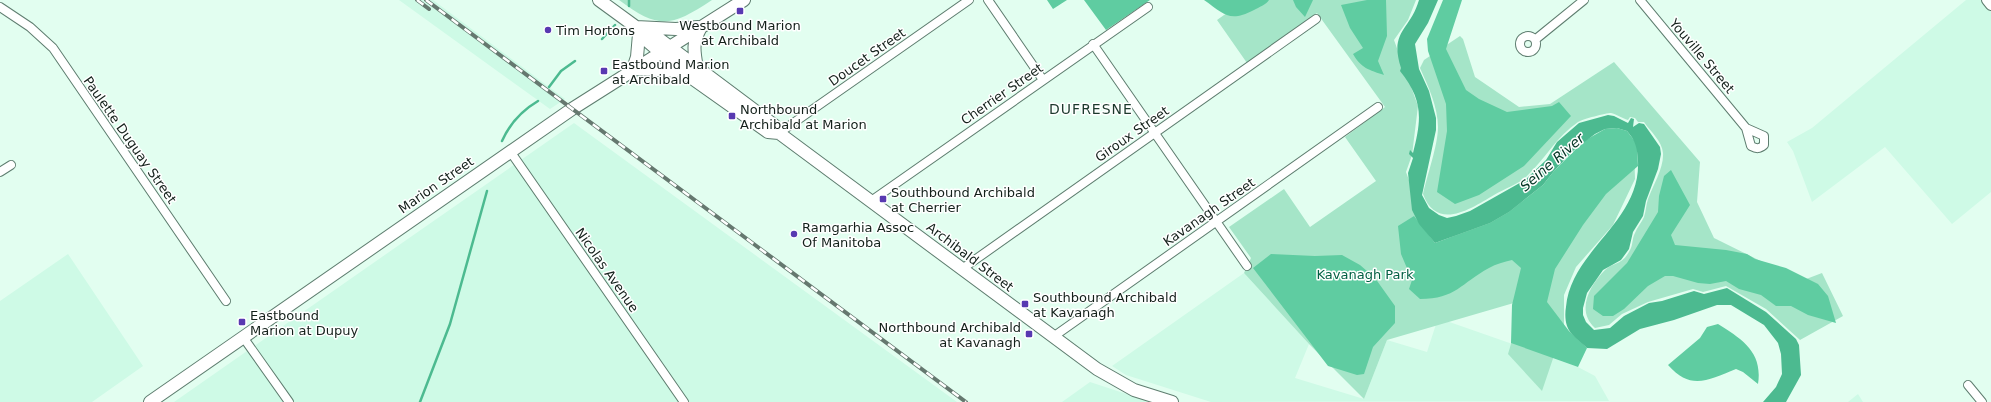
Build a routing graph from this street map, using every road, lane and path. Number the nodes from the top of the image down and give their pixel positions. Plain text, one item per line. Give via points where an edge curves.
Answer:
1 (744, 0) edge
2 (969, 0) edge
3 (988, 0) edge
4 (1584, 0) edge
5 (1640, 0) edge
6 (1987, 0) edge
7 (602, 3) edge
8 (1991, 5) edge
9 (0, 7) edge
10 (1148, 7) dead end
11 (1316, 19) dead end
12 (702, 26) junction
13 (638, 28) junction
14 (1536, 39) dead end
15 (1093, 44) junction
16 (664, 50) junction
17 (697, 68) junction
18 (633, 69) junction
19 (682, 71) junction
20 (1043, 80) junction
21 (1378, 107) dead end
22 (1746, 128) dead end
23 (779, 133) junction
24 (1155, 133) junction
25 (510, 151) junction
26 (11, 164) dead end
27 (0, 172) edge
28 (871, 200) junction
29 (1216, 222) junction
30 (1247, 266) dead end
31 (962, 269) junction
32 (226, 301) dead end
33 (243, 336) junction
34 (1053, 337) junction
35 (1968, 385) dead end
36 (150, 402) edge
37 (289, 402) edge
38 (684, 402) edge
39 (1172, 402) edge
40 (1982, 402) edge

1 - 12 main road, Marion Street
2 - 23 street, Doucet Street
3 - 20 street
4 - 14 street
5 - 22 street, Youville Street
6 - 8 street
7 - 13 main road, Archibald Street
9 - 32 street, Paulette Duguay Street via 30,27 53,48
10 - 15 street, Cherrier Street
11 - 24 street, Giroux Street
12 - 13 main road via 676,29
12 - 16 main road, Marion Street
12 - 17 main road via 694,43
13 - 16 main road, Archibald Street
13 - 18 main road via 637,57
15 - 20 street, Cherrier Street
15 - 24 street
16 - 17 main road, Archibald Street
16 - 18 main road, Marion Street
16 - 19 main road, Archibald Street
17 - 23 main road, Archibald Street via 774,125
18 - 19 main road
18 - 25 main road, Marion Street
19 - 23 main road, Archibald Street via 768,132
20 - 28 street, Cherrier Street
21 - 29 street, Kavanagh Street
23 - 28 main road, Archibald Street
24 - 29 street
24 - 31 street, Giroux Street
25 - 33 main road, Marion Street
25 - 38 street, Nicolas Avenue
26 - 27 street
28 - 31 main road, Archibald Street
29 - 30 street
29 - 34 street, Kavanagh Street
31 - 34 main road, Archibald Street
33 - 36 main road, Marion Street
33 - 37 street
34 - 39 main road, Archibald Street via 1109,377 1134,390
35 - 40 street

